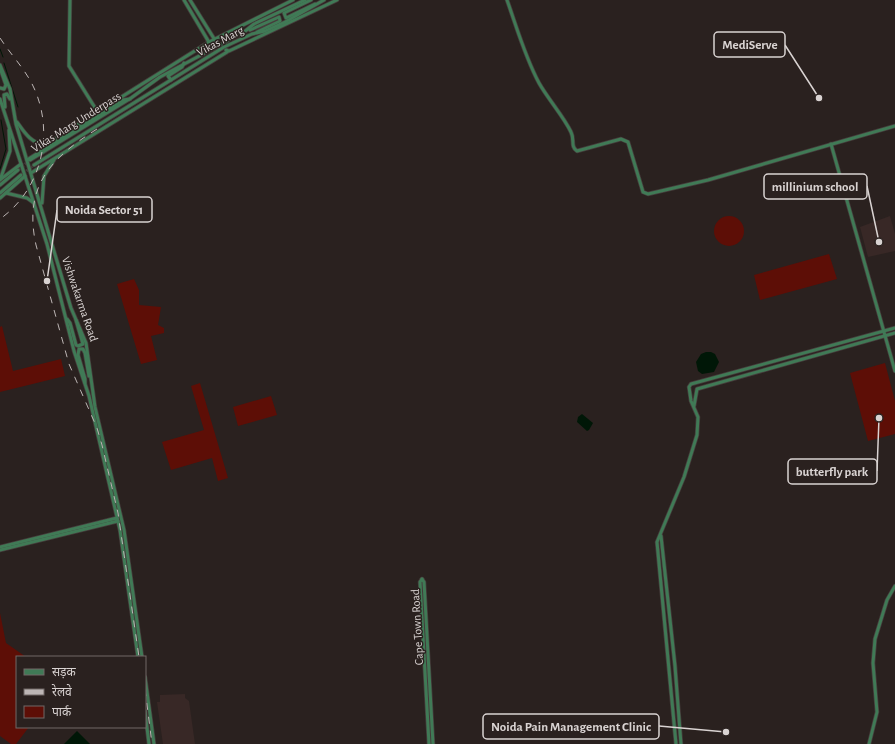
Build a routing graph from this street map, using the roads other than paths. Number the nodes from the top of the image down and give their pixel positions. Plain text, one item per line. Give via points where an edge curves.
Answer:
1 (70, 0) edge
2 (184, 0) edge
3 (190, 0) edge
4 (293, 0) edge
5 (305, 0) edge
6 (311, 0) edge
7 (324, 0) edge
8 (337, 0) edge
9 (507, 0) edge
10 (320, 2) junction
11 (244, 32) junction
12 (252, 34) junction
13 (214, 40) junction
14 (209, 42) junction
15 (218, 45) junction
16 (224, 47) junction
17 (213, 49) junction
18 (227, 52) junction
19 (184, 63) junction
20 (0, 66) edge
21 (160, 77) junction
22 (171, 80) junction
23 (164, 84) junction
24 (0, 88) edge
25 (131, 98) junction
26 (0, 99) edge
27 (12, 103) junction
28 (128, 107) junction
29 (97, 111) junction
30 (131, 111) junction
31 (5, 115) junction
32 (16, 121) junction
33 (9, 126) junction
34 (895, 126) edge
35 (53, 143) junction
36 (45, 144) junction
37 (830, 144) junction
38 (56, 157) junction
39 (29, 160) junction
40 (21, 164) junction
41 (34, 165) tunnel mouth
42 (18, 170) tunnel mouth
43 (31, 173) junction
44 (23, 176) junction
45 (0, 180) edge
46 (0, 185) edge
47 (0, 193) edge
48 (6, 193) junction
49 (0, 198) edge
50 (34, 203) junction
51 (42, 210) junction
52 (76, 318) junction
53 (67, 320) junction
54 (895, 328) edge
55 (884, 331) junction
56 (895, 333) edge
57 (886, 336) junction
58 (826, 348) junction
59 (827, 352) junction
60 (895, 371) edge
61 (91, 382) junction
62 (85, 384) junction
63 (694, 406) junction
64 (118, 519) junction
65 (660, 536) junction
66 (0, 547) edge
67 (0, 550) edge
68 (895, 586) edge
69 (136, 615) junction
70 (132, 617) junction
71 (136, 625) junction
72 (138, 656) edge
73 (142, 656) edge
74 (146, 684) edge
75 (146, 719) edge
76 (149, 744) edge
77 (154, 744) edge
78 (429, 744) edge
79 (433, 744) edge
80 (676, 744) edge
81 (681, 744) edge
82 (870, 744) edge

1 - 29 street via 69,66
2 - 14 street
3 - 13 street
4 - 13 street
5 - 11 street, Vikas Marg via 254,24
6 - 10 street via 284,13 286,18
7 - 10 street, Vikas Marg
8 - 18 street
9 - 37 street via 532,69 551,104 571,132 572,145 577,152 625,140 628,142 641,189 648,194 708,180
10 - 12 street, Vikas Marg via 285,22
11 - 12 street via 280,17 280,21
11 - 15 street, Vikas Marg
12 - 16 street, Vikas Marg
13 - 14 street
13 - 15 street
14 - 17 street
14 - 29 street
15 - 17 street, Vikas Marg
16 - 18 street
16 - 22 street, Vikas Marg
17 - 19 street, Vikas Marg
18 - 30 street
19 - 21 street, Vikas Marg
19 - 22 street via 168,76
20 - 24 street via 6,85 4,89
20 - 27 street, Vishwakarma Road via 7,78
21 - 23 street
21 - 25 street, Vikas Marg
22 - 23 street, Vikas Marg
23 - 28 street, Vikas Marg
25 - 35 street via 123,100
25 - 39 street, Vikas Marg Underpass
26 - 31 street, Vishwakarma Road
27 - 31 street via 8,95 4,95
27 - 32 street, Vishwakarma Road
28 - 30 street
28 - 41 street, Vikas Marg Underpass
29 - 36 street
30 - 38 street
31 - 33 street, Vishwakarma Road
32 - 36 street via 28,137
32 - 39 street, Vishwakarma Road
33 - 40 street, Vishwakarma Road
33 - 45 street via 10,151
34 - 37 street
35 - 36 street
35 - 39 street
37 - 55 street
38 - 43 street
38 - 51 street via 44,176
39 - 43 street, Vishwakarma Road
40 - 44 street, Vishwakarma Road
40 - 45 street
42 - 46 street
43 - 51 street, Vishwakarma Road
44 - 47 street
44 - 48 street
44 - 50 street, Vishwakarma Road
48 - 49 street
48 - 50 street via 23,196
50 - 53 street, Vishwakarma Road
51 - 52 street, Vishwakarma Road
52 - 53 street via 83,344 78,346
52 - 61 street, Vishwakarma Road via 86,343
53 - 62 street, Vishwakarma Road
54 - 55 street
55 - 57 street
55 - 58 street
56 - 57 street
57 - 59 street
57 - 60 street
58 - 59 street
58 - 63 street via 691,384 689,391
59 - 63 street via 697,389
61 - 62 street via 85,353 83,349 79,350
61 - 69 street, Vishwakarma Road via 122,520
62 - 64 street, Vishwakarma Road
63 - 65 street via 699,426 697,435
64 - 66 street
64 - 67 street
64 - 70 street, Vishwakarma Road
65 - 80 street via 657,542
65 - 81 street
68 - 82 street via 885,606 875,639 873,663 877,712
69 - 70 street
69 - 71 street, Vishwakarma Road
70 - 71 street, Vishwakarma Road
71 - 72 street, Vishwakarma Road
71 - 73 street, Vishwakarma Road
74 - 77 street
75 - 76 street
78 - 79 street, Cape Town Road via 421,619 422,579

